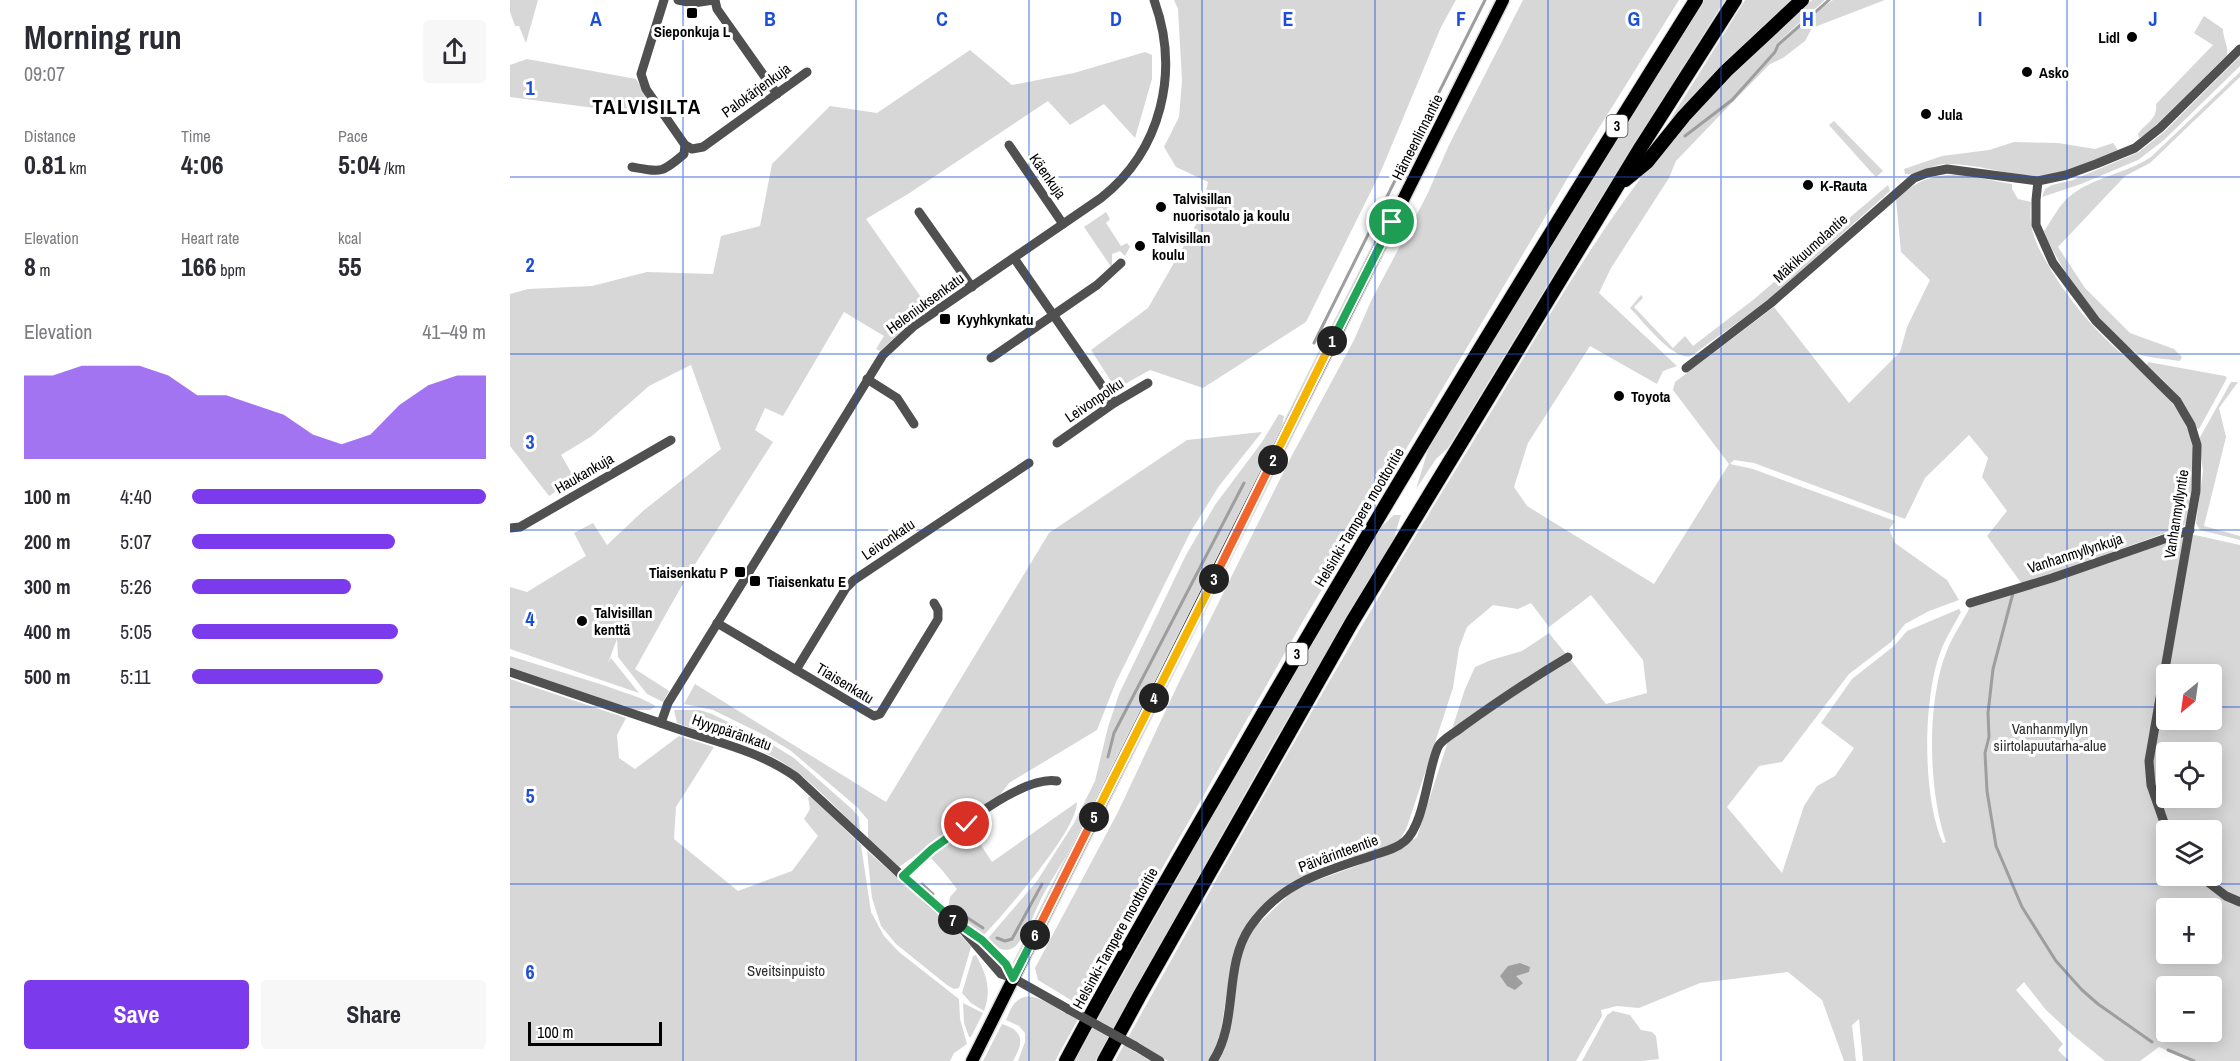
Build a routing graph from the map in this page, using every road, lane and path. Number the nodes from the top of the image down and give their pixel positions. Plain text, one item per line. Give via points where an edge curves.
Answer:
1 (664, 0) edge
2 (678, 0) edge
3 (715, 0) edge
4 (1154, 0) edge
5 (1503, 0) edge
6 (1696, 0) edge
7 (1735, 0) edge
8 (1802, 0) edge
9 (2240, 50) edge
10 (807, 72) dead end
11 (777, 94) junction
12 (1009, 145) dead end
13 (689, 147) junction
14 (632, 167) dead end
15 (2038, 181) junction
16 (1617, 187) junction
17 (919, 212) dead end
18 (1064, 224) junction
19 (1014, 258) junction
20 (1121, 263) dead end
21 (972, 287) junction
22 (1053, 315) junction
23 (991, 358) dead end
24 (1686, 368) dead end
25 (867, 380) junction
26 (1148, 383) dead end
27 (1114, 403) junction
28 (914, 424) dead end
29 (671, 440) dead end
30 (1057, 443) dead end
31 (1029, 463) dead end
32 (510, 528) edge
33 (2190, 530) junction
34 (934, 603) dead end
35 (1970, 603) dead end
36 (717, 623) junction
37 (1568, 657) dead end
38 (796, 670) junction
39 (510, 672) edge
40 (661, 723) junction
41 (1057, 781) dead end
42 (2163, 820) edge
43 (903, 876) junction
44 (2213, 886) edge
45 (2240, 903) edge
46 (1013, 978) junction
47 (972, 1061) edge
48 (1065, 1061) edge
49 (1104, 1061) edge
50 (1160, 1061) edge
51 (1213, 1061) edge

1 - 13 street via 641,74 646,89
2 - 3 street
3 - 11 street via 717,9
4 - 18 street, Heleniuksenkatu via 1166,62 1165,90 1154,129 1126,175
5 - 46 main road, Hämeenlinnantie
6 - 48 highway, Helsinki-Tampere moottoritie / 3 via 1325,605
7 - 16 highway, 3
8 - 16 highway via 1726,71 1647,162
9 - 15 street, Mäkikuumolantie via 2135,148 2066,175
10 - 11 street, Palokärjenkuja
11 - 13 street, Palokärjenkuja via 703,147
12 - 18 street, Käenkuja
13 - 14 street, Palokärjenkuja via 666,169
15 - 24 street, Mäkikuumolantie via 1947,169 1914,178 1771,303
15 - 33 street, Vanhanmyllyntie via 2036,225 2054,262 2096,321 2177,401 2191,425 2198,465
16 - 49 highway, 3 via 1352,622
17 - 21 street
18 - 19 street, Heleniuksenkatu
19 - 21 street, Heleniuksenkatu
19 - 22 street
20 - 22 street
21 - 25 street, Heleniuksenkatu via 897,340
22 - 23 street
22 - 27 street
25 - 28 street via 897,398
25 - 36 street, Heleniuksenkatu
26 - 27 street, Leivonpolku
27 - 30 street, Leivonpolku
29 - 32 street, Haukankuja via 520,527
31 - 38 street, Leivonkatu via 854,580
33 - 35 street, Vanhanmyllynkuja
33 - 42 street, Vanhanmyllyntie via 2149,761 2151,785
34 - 38 street, Tiaisenkatu via 938,619 877,716 869,715
36 - 38 street, Tiaisenkatu
36 - 40 street, Heleniuksenkatu via 668,703
37 - 51 street, Päivärinteentie via 1508,693 1439,745 1418,818 1407,840 1393,849 1306,878 1262,912 1238,952 1225,1034
39 - 40 street, Hyyppäränkatu
40 - 43 street, Hyyppäränkatu via 749,751 783,767
41 - 43 street via 1043,781 997,801 932,849
43 - 46 street, Hyyppäränkatu via 962,929 982,940 1006,964
44 - 45 street
46 - 47 main road, Hämeenlinnantie
46 - 50 street, bridge

